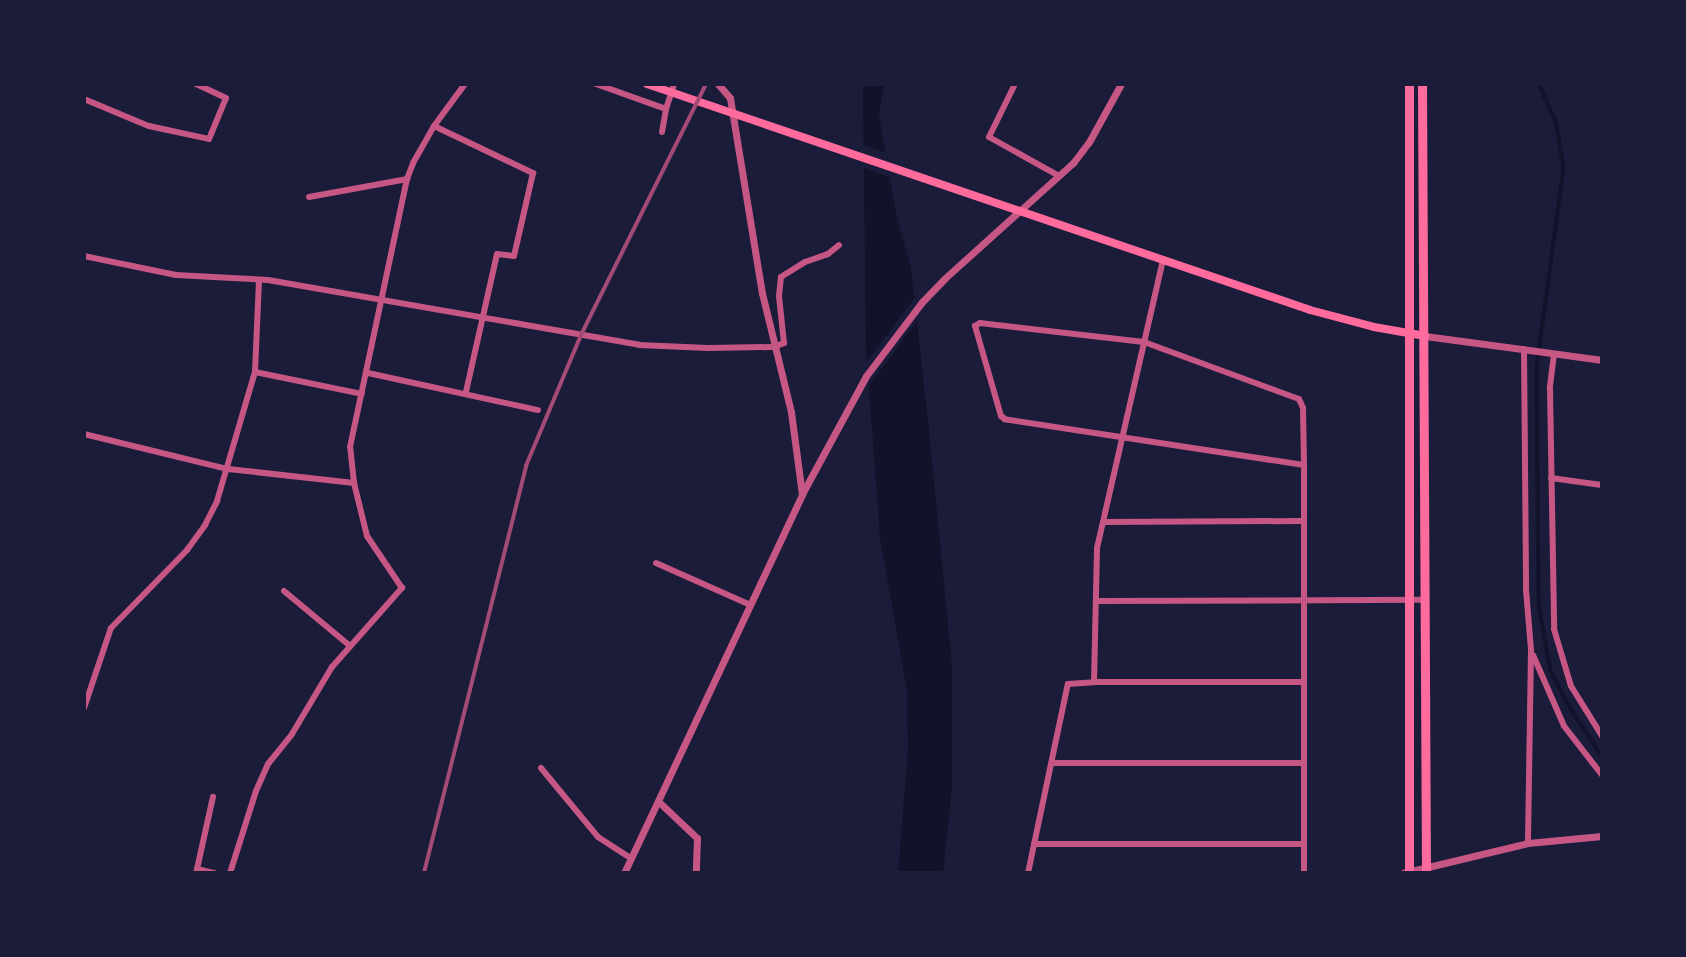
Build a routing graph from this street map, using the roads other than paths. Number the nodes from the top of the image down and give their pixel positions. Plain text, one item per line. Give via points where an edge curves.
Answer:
1 (196, 84) edge
2 (465, 84) edge
3 (596, 84) edge
4 (647, 84) edge
5 (674, 84) edge
6 (718, 84) edge
7 (1015, 84) edge
8 (1121, 84) edge
9 (1409, 84) edge
10 (1422, 84) edge
11 (84, 99) edge
12 (667, 109) junction
13 (435, 126) junction
14 (662, 132) dead end
15 (1059, 176) junction
16 (407, 179) junction
17 (309, 197) dead end
18 (1019, 210) junction
19 (839, 245) dead end
20 (84, 256) edge
21 (1163, 259) junction
22 (259, 279) junction
23 (380, 299) junction
24 (484, 317) junction
25 (1407, 334) junction
26 (1424, 335) junction
27 (1144, 342) junction
28 (774, 347) junction
29 (1527, 350) junction
30 (1551, 353) junction
31 (1602, 360) edge
32 (255, 372) junction
33 (368, 373) junction
34 (466, 392) junction
35 (362, 394) junction
36 (538, 410) dead end
37 (84, 434) edge
38 (1123, 438) junction
39 (1304, 465) junction
40 (228, 469) junction
41 (1551, 478) junction
42 (354, 483) junction
43 (1602, 485) edge
44 (802, 494) junction
45 (1304, 521) junction
46 (1104, 522) junction
47 (656, 563) dead end
48 (284, 592) dead end
49 (1304, 600) junction
50 (1410, 600) junction
51 (1423, 600) junction
52 (1097, 601) junction
53 (751, 605) junction
54 (350, 646) junction
55 (1531, 650) junction
56 (1094, 682) junction
57 (1304, 682) junction
58 (84, 708) edge
59 (1602, 736) edge
60 (1052, 763) junction
61 (1304, 764) junction
62 (541, 768) dead end
63 (1602, 775) edge
64 (214, 797) dead end
65 (659, 802) junction
66 (1602, 836) edge
67 (1528, 843) junction
68 (1034, 844) junction
69 (1304, 844) junction
70 (632, 859) junction
71 (1426, 870) edge
72 (196, 871) edge
73 (231, 872) edge
74 (215, 873) edge
75 (241, 873) edge
76 (624, 873) edge
77 (696, 873) edge
78 (1028, 873) edge
79 (1304, 873) edge
80 (1407, 873) edge

1 - 11 street via 226,98 209,139 149,127
2 - 13 street
3 - 12 street
4 - 18 main road
5 - 12 street
6 - 28 street via 730,98
7 - 15 street via 989,137
8 - 15 street via 1089,142
9 - 25 main road
10 - 26 main road
12 - 14 street
13 - 16 street
13 - 24 street via 533,173 514,256 497,254
15 - 18 street
16 - 17 street
16 - 23 street
18 - 21 main road
18 - 44 street via 944,279 888,345 851,401
19 - 28 street via 781,277 784,343
20 - 22 street via 176,275
21 - 25 main road via 1310,310
21 - 27 street
22 - 23 street
22 - 32 street
23 - 24 street
23 - 33 street
24 - 28 street via 639,345
24 - 34 street
25 - 26 main road
25 - 50 main road
26 - 29 street
26 - 51 main road
27 - 38 street
27 - 38 street via 975,326 1001,416
27 - 39 street via 1300,399
28 - 44 street via 791,412
29 - 30 street
29 - 55 street via 1526,590
30 - 31 street
30 - 41 street
32 - 35 street
32 - 40 street
33 - 34 street
33 - 35 street
34 - 36 street
35 - 42 street via 350,447
37 - 40 street
38 - 39 street
38 - 46 street
39 - 45 street
40 - 42 street
40 - 58 street via 205,525 187,550 111,628
41 - 43 street
41 - 59 street via 1554,629 1567,676
42 - 54 street via 367,536 402,588
44 - 53 street
45 - 46 street
45 - 49 street
46 - 52 street via 1097,548
47 - 53 street
48 - 54 street
49 - 50 street
49 - 52 street
49 - 57 street
50 - 51 street
50 - 80 main road
51 - 71 main road
52 - 56 street
53 - 65 street
54 - 73 street via 262,774
55 - 63 street via 1564,726
55 - 67 street
56 - 57 street
56 - 60 street via 1068,684
57 - 61 street
60 - 61 street
60 - 68 street
61 - 69 street
62 - 70 street via 598,837
64 - 72 street
65 - 70 street
65 - 77 street via 697,838
66 - 67 street
67 - 71 street
68 - 69 street
68 - 78 street
69 - 79 street
70 - 76 street
71 - 80 street
72 - 74 street
73 - 75 street

